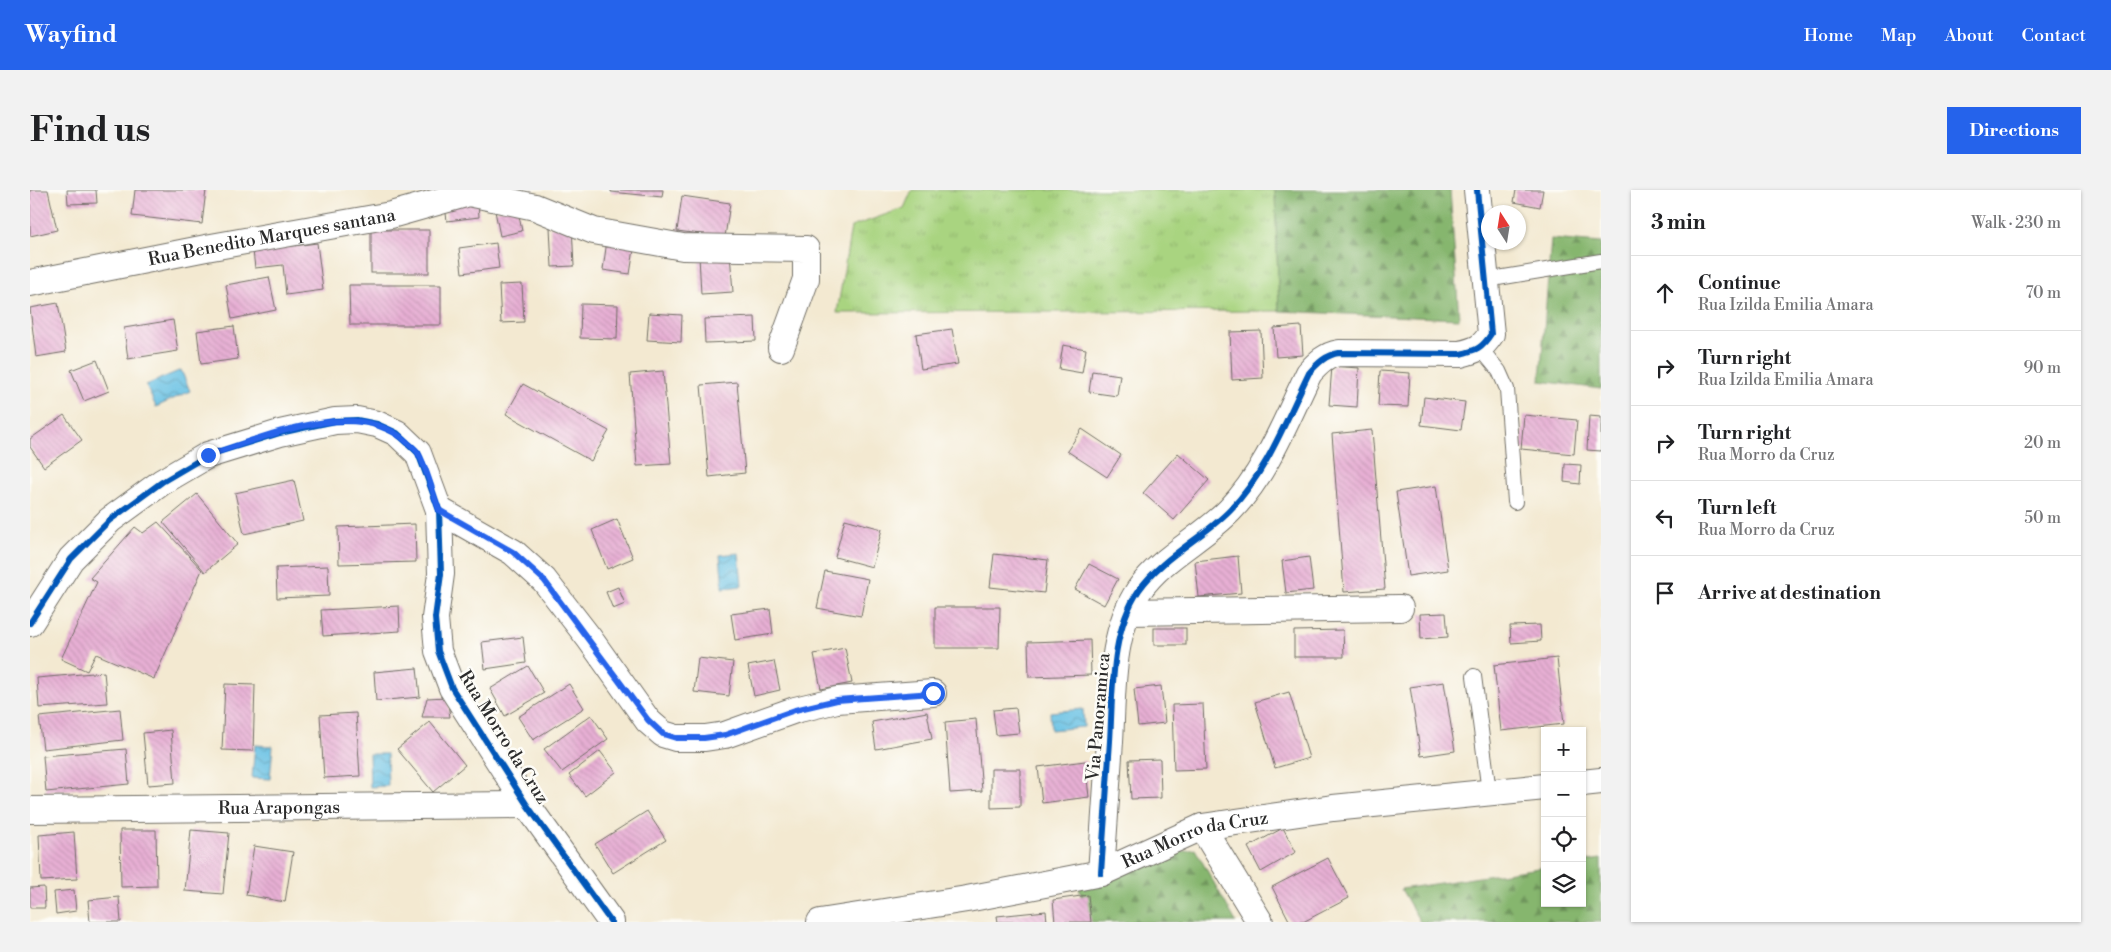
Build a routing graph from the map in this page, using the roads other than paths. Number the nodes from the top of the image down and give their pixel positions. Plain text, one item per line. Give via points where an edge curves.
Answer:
1 (1477, 190) edge
2 (1601, 261) edge
3 (1486, 280) junction
4 (30, 284) edge
5 (781, 348) dead end
6 (1480, 348) junction
7 (1515, 502) dead end
8 (439, 510) junction
9 (1400, 608) dead end
10 (1128, 612) junction
11 (30, 623) edge
12 (1474, 676) dead end
13 (933, 693) dead end
14 (1601, 781) edge
15 (1586, 783) edge
16 (1541, 787) edge
17 (1489, 792) junction
18 (527, 805) junction
19 (30, 810) edge
20 (1202, 827) junction
21 (1101, 873) junction
22 (611, 922) edge
23 (820, 922) edge
24 (1260, 922) edge

1 - 3 street
2 - 3 lane
3 - 6 street via 1491,334
4 - 5 street, Rua Benedito Marques santana via 392,215 469,193 535,207 594,230 683,247 806,249 806,279
6 - 7 lane via 1499,371 1507,389
6 - 10 street, Via Panoramica via 1460,354 1339,353 1321,361 1309,373 1262,470 1230,510 1165,563 1140,590
8 - 11 street, Rua Morro da Cruz via 418,453 397,433 377,424 350,420 280,433 208,455 162,482 110,520 71,559
8 - 13 street via 513,552 544,580 648,720 663,734 676,738 725,735 795,710 837,700
8 - 18 street, Rua Morro da Cruz via 441,574 435,618 438,651 452,688
9 - 10 street
10 - 21 street, Via Panoramica via 1119,640 1113,678
12 - 17 lane
14 - 15 street
16 - 17 street, Rua Morro da Cruz
17 - 20 street, Rua Morro da Cruz via 1333,808
18 - 19 street, Rua Arapongas
18 - 22 street, Rua Morro da Cruz
20 - 21 street, Rua Morro da Cruz
20 - 24 street
21 - 23 street, Rua Morro da Cruz via 968,900

